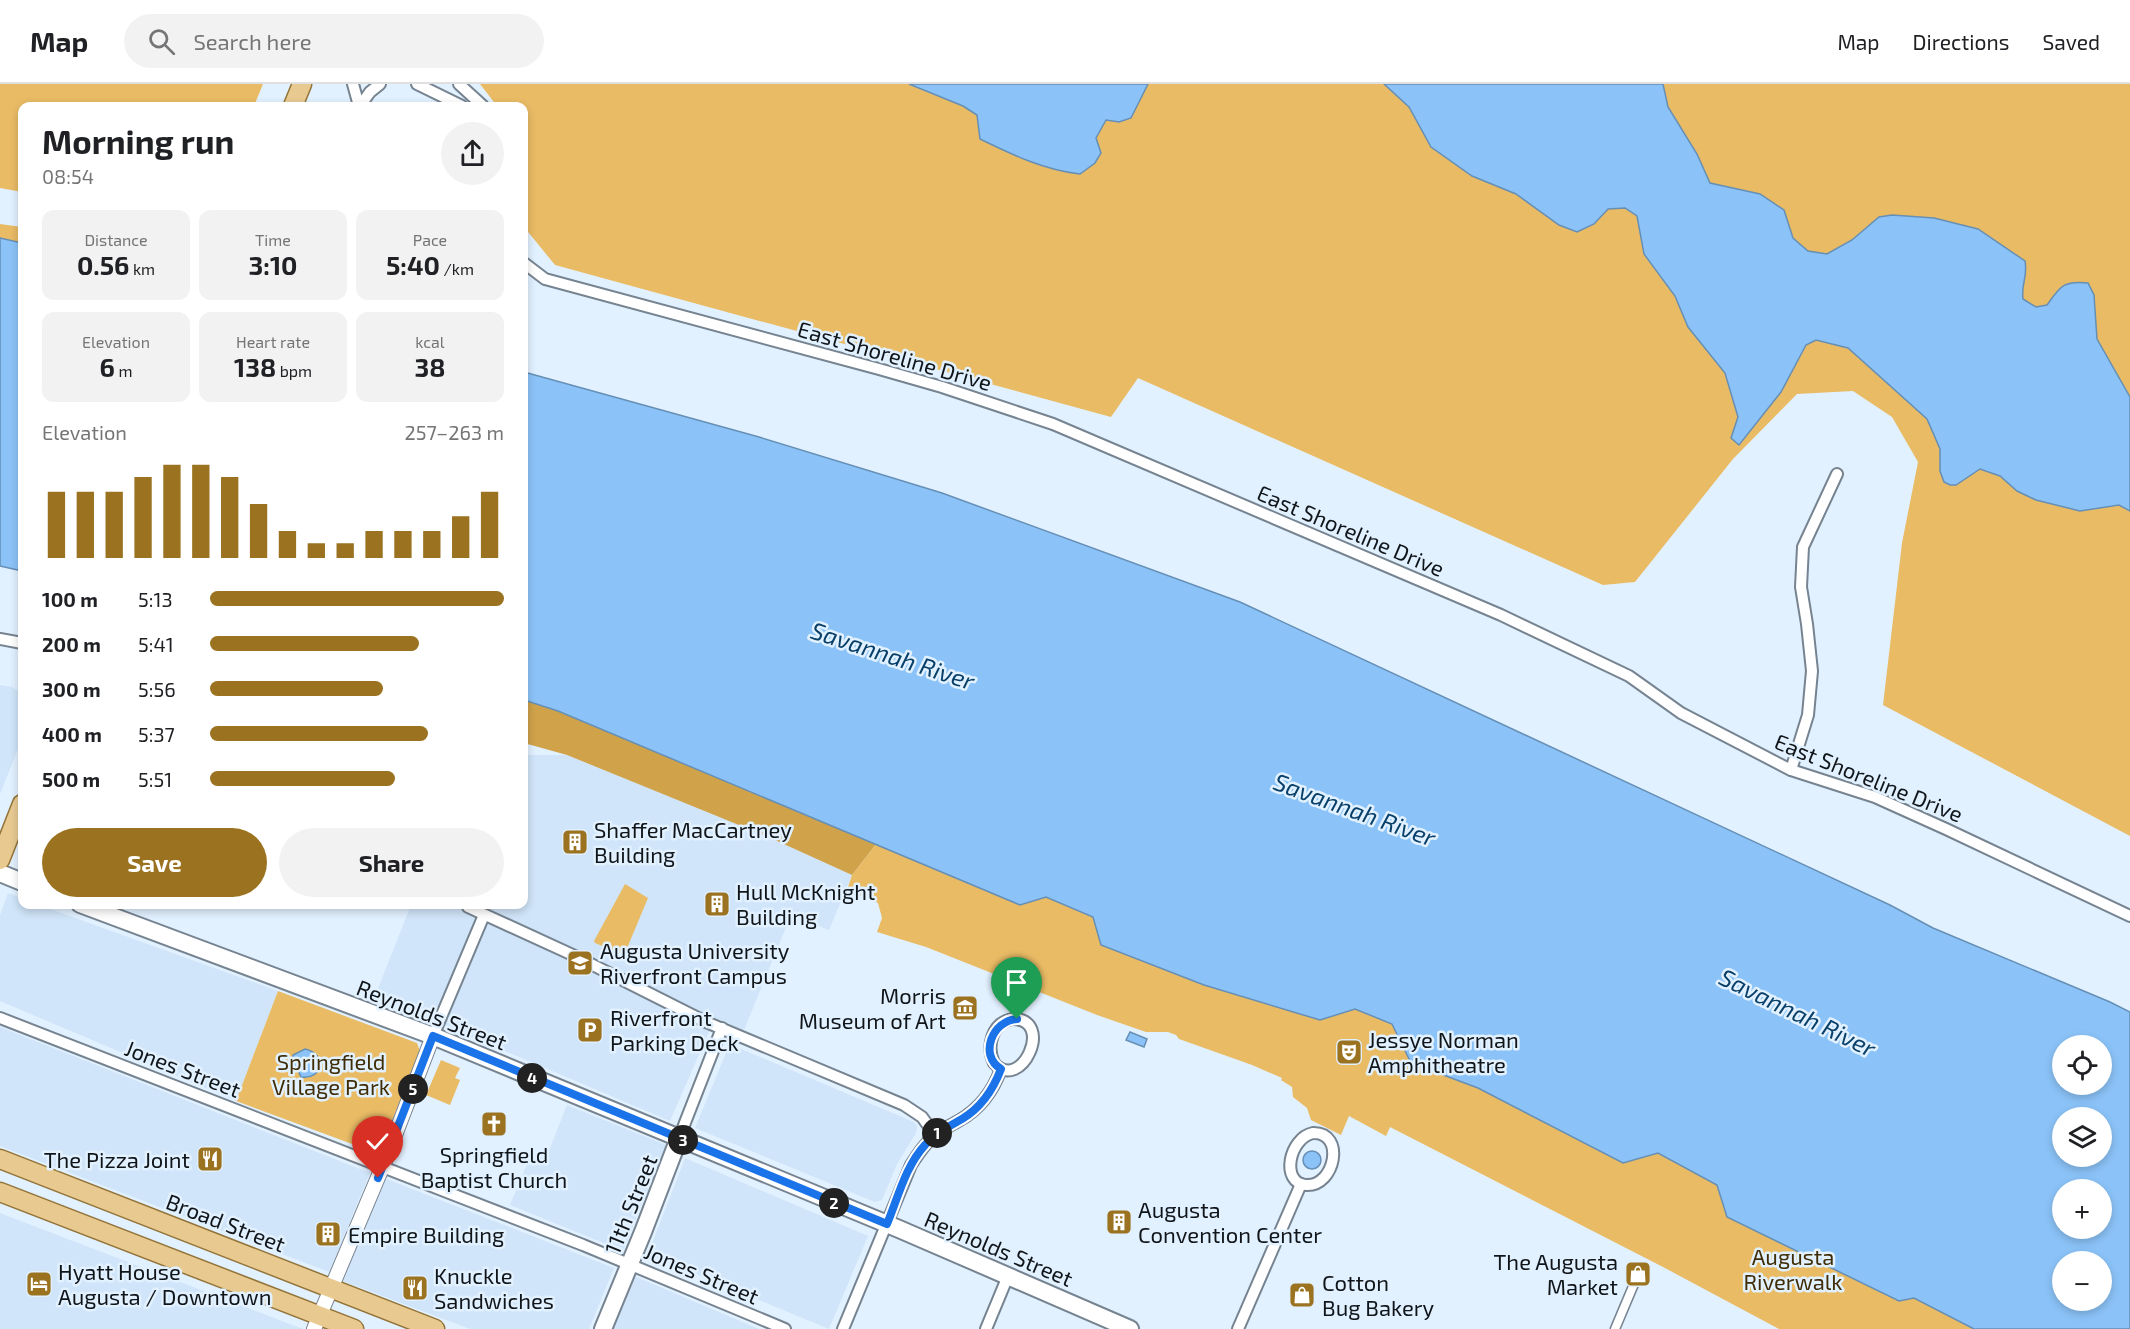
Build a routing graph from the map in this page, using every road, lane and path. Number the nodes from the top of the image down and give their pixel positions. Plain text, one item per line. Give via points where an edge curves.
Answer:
1 (302, 84) edge
2 (353, 84) edge
3 (380, 84) edge
4 (417, 84) edge
5 (459, 84) edge
6 (295, 102) edge
7 (358, 102) edge
8 (362, 102) edge
9 (454, 102) edge
10 (479, 102) edge
11 (528, 266) edge
12 (1837, 474) dead end
13 (0, 639) edge
14 (18, 642) edge
15 (1791, 771) junction
16 (18, 814) edge
17 (0, 860) edge
18 (0, 873) edge
19 (18, 880) edge
20 (93, 909) edge
21 (472, 909) edge
22 (484, 915) junction
23 (2130, 916) edge
24 (0, 1018) edge
25 (722, 1028) junction
26 (433, 1036) junction
27 (1001, 1069) junction
28 (935, 1135) junction
29 (679, 1138) junction
30 (0, 1159) edge
31 (382, 1167) junction
32 (1301, 1184) junction
33 (0, 1192) edge
34 (139, 1214) junction
35 (887, 1224) junction
36 (129, 1241) junction
37 (630, 1264) junction
38 (1008, 1276) junction
39 (1634, 1284) dead end
40 (330, 1288) junction
41 (316, 1322) edge
42 (354, 1329) edge
43 (435, 1329) edge
44 (603, 1329) edge
45 (785, 1329) edge
46 (843, 1329) edge
47 (986, 1329) edge
48 (1130, 1329) edge
49 (1238, 1329) edge
50 (1615, 1329) edge

1 - 6 main road
2 - 7 street
3 - 8 street
4 - 9 street
5 - 10 street
11 - 15 street, East Shoreline Drive via 545,279 879,369 1053,424 1502,615 1629,676 1681,713
12 - 15 street via 1803,547 1801,587 1812,671 1808,715
13 - 14 street
15 - 23 street, East Shoreline Drive via 1875,797
16 - 17 main road
18 - 19 main road
20 - 26 main road, Reynolds Street
21 - 22 street
22 - 25 street
22 - 26 street
24 - 31 street, Jones Street
25 - 28 street via 904,1105 922,1117
25 - 29 street, 11th Street
26 - 29 main road, Reynolds Street
26 - 31 street
27 - 27 street via 1015,1068 1030,1052 1032,1034 1029,1025 1021,1020 1004,1022 992,1036 992,1059
27 - 28 street via 990,1093 977,1108
28 - 35 street via 911,1165
29 - 35 main road, Reynolds Street
29 - 37 main road, 11th Street
30 - 34 main road, Broad Street
31 - 37 street, Jones Street
31 - 40 street
32 - 32 street via 1315,1183 1330,1167 1333,1149 1322,1134 1304,1136 1293,1151 1291,1169
32 - 49 street
33 - 36 main road
34 - 36 main road
34 - 40 main road, Broad Street
35 - 38 main road, Reynolds Street
35 - 46 street
36 - 41 main road
37 - 44 main road, 11th Street
37 - 45 street, Jones Street
38 - 47 street
38 - 48 main road, Reynolds Street
39 - 50 street
40 - 41 street
40 - 43 main road, Broad Street
41 - 42 main road

